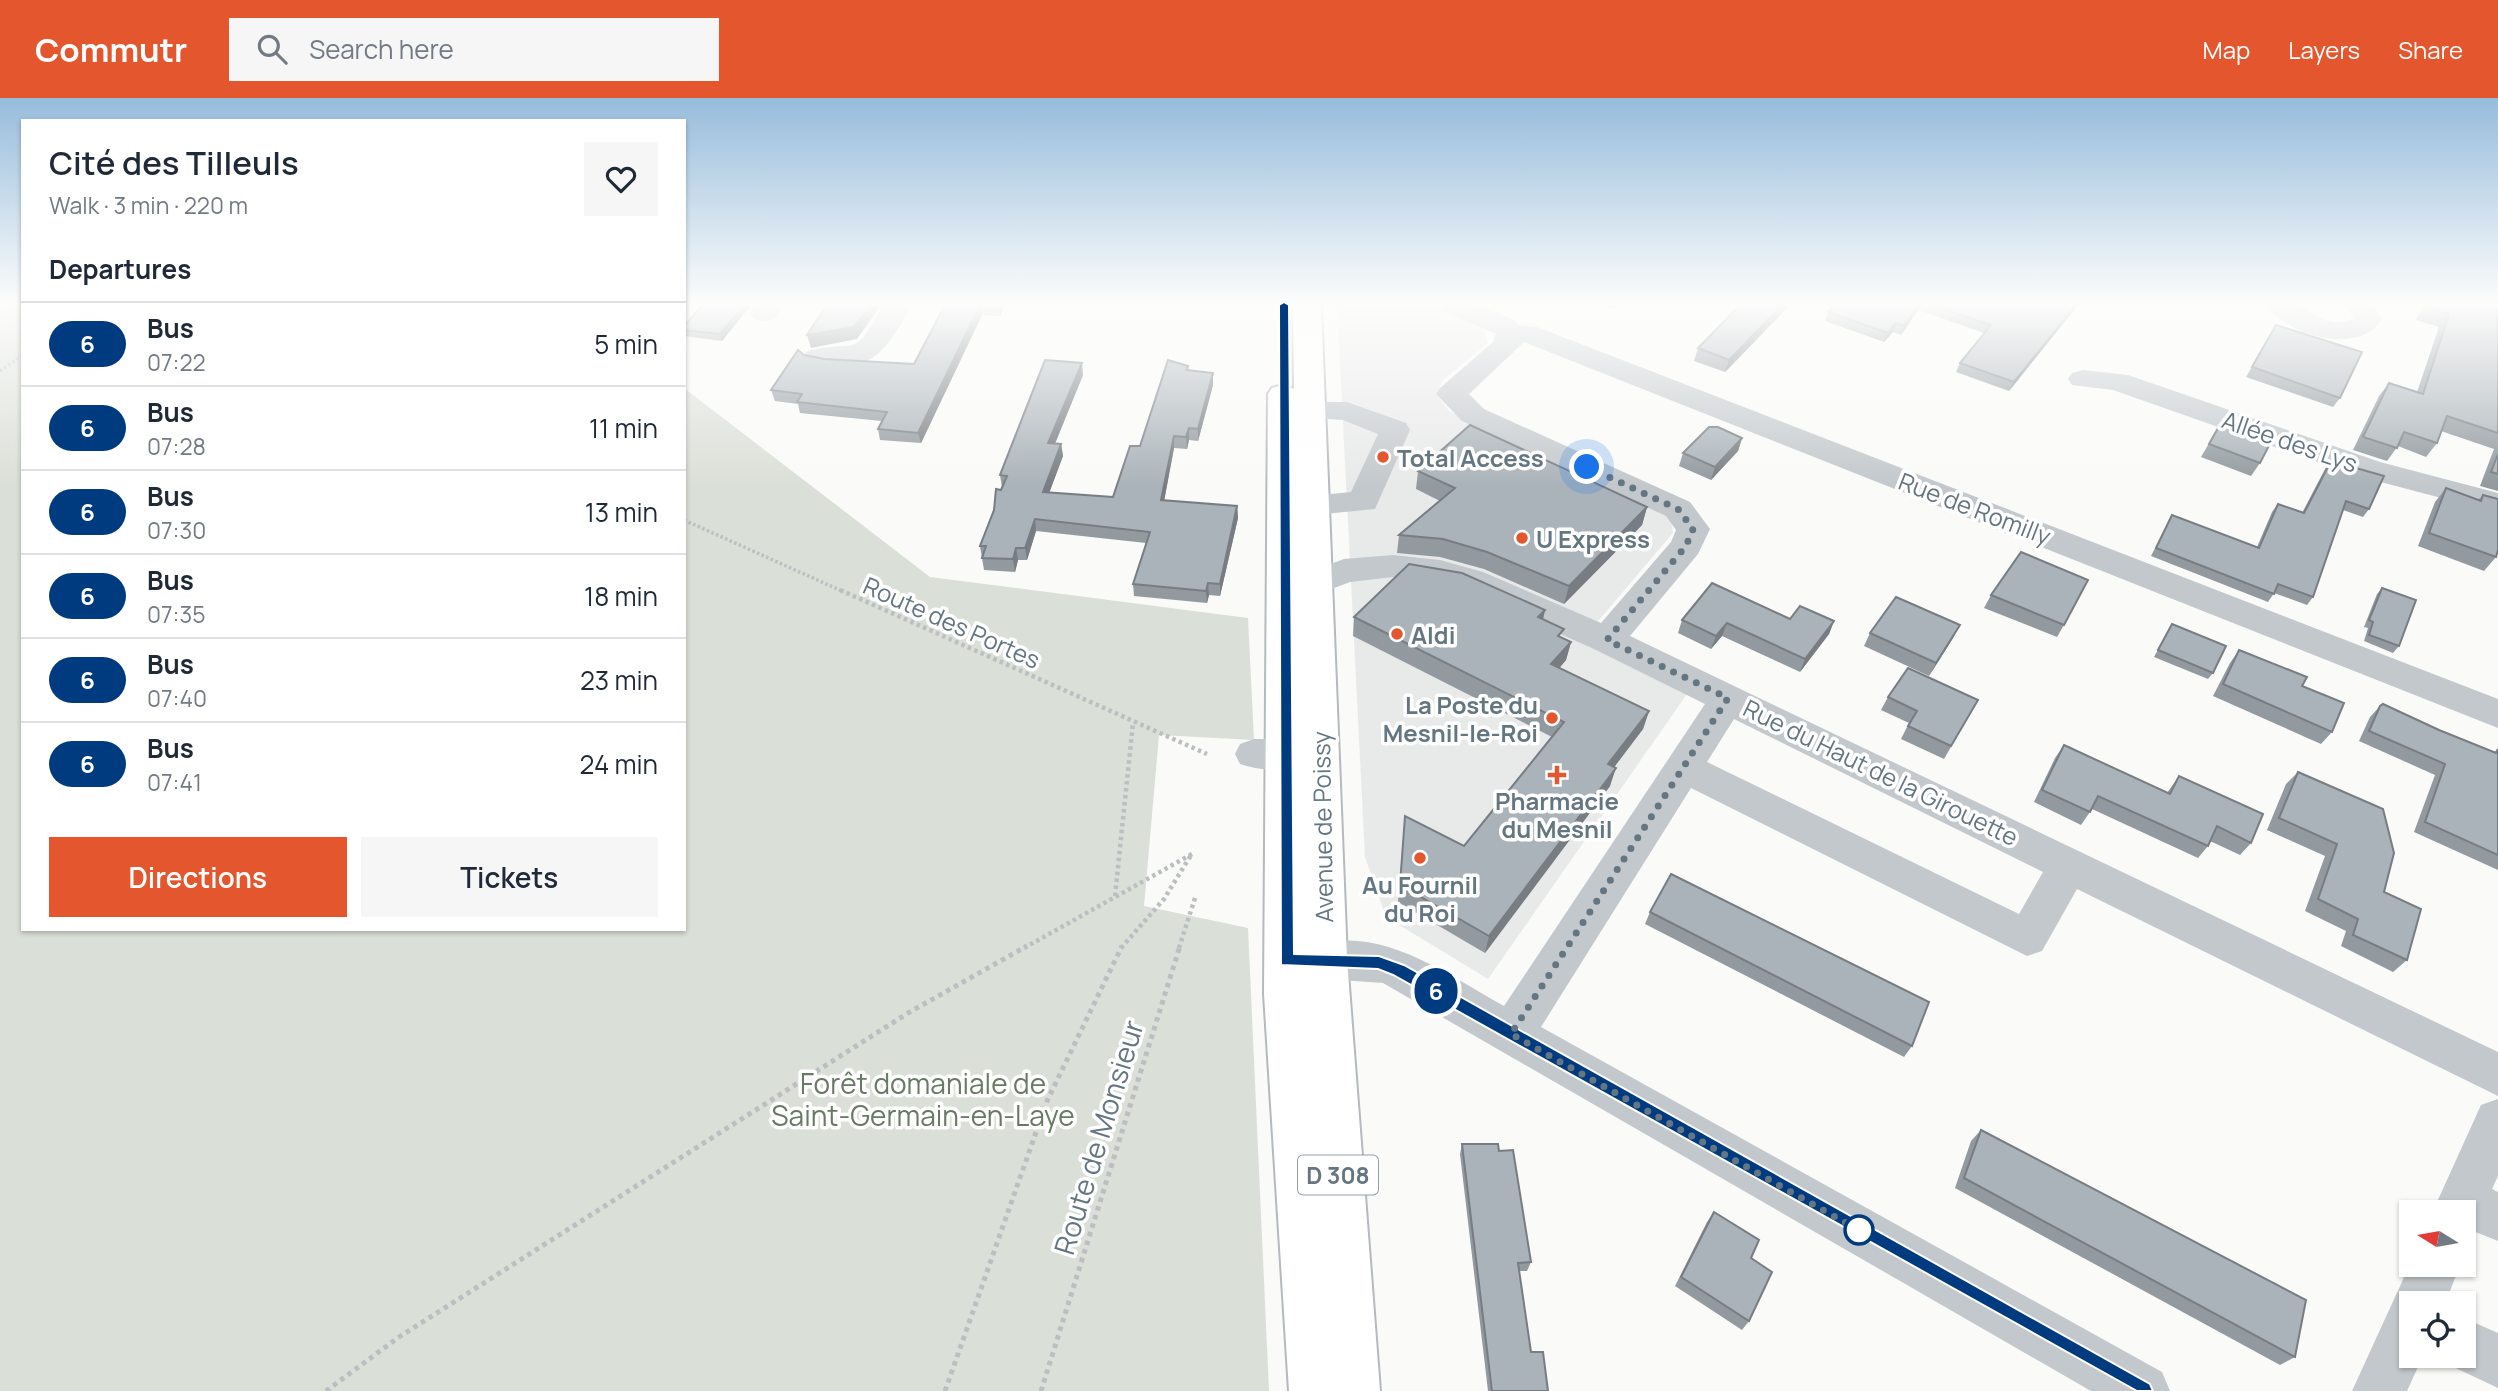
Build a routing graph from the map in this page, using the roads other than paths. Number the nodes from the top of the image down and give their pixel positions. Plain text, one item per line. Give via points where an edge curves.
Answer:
1 (1288, 365) edge
2 (1308, 365) edge
3 (1484, 365) edge
4 (1609, 365) edge
5 (2083, 379) dead end
6 (1309, 411) junction
7 (2498, 503) edge
8 (1297, 506) junction
9 (1301, 583) junction
10 (1607, 640) junction
11 (1728, 698) junction
12 (2498, 714) edge
13 (1683, 767) junction
14 (2069, 864) junction
15 (1306, 960) junction
16 (1511, 1034) junction
17 (2498, 1075) edge
18 (2498, 1121) edge
19 (2475, 1200) edge
20 (2399, 1349) edge
21 (2476, 1350) edge
22 (2498, 1361) edge
23 (1316, 1391) edge
24 (1353, 1391) edge
25 (2143, 1391) edge
26 (2379, 1391) edge

1 - 8 main road, Avenue de Poissy / D 308
2 - 6 main road, Avenue de Poissy / D 308
3 - 10 street via 1451,394 1473,415 1678,509 1693,529 1686,546
4 - 12 street, Rue de Romilly
5 - 7 street, Allée des Lys via 2117,381 2369,469
6 - 8 main road, Avenue de Poissy / D 308
6 - 8 street via 1347,411 1395,429 1363,502
8 - 9 main road, Avenue de Poissy / D 308
9 - 10 street, Rue du Haut de la Girouette via 1344,570 1393,566 1440,572 1471,580
9 - 15 main road, Avenue de Poissy / D 308
9 - 15 main road, Avenue de Poissy / D 308 via 1270,754
10 - 11 street, Rue du Haut de la Girouette
11 - 13 street
11 - 14 street, Rue du Haut de la Girouette
13 - 14 street via 2027,938
13 - 16 street
14 - 17 street, Rue du Haut de la Girouette
15 - 16 street via 1379,962
15 - 23 main road, Avenue de Poissy / D 308
15 - 24 main road, Avenue de Poissy / D 308
16 - 25 street
18 - 19 street
20 - 26 street
21 - 22 street

